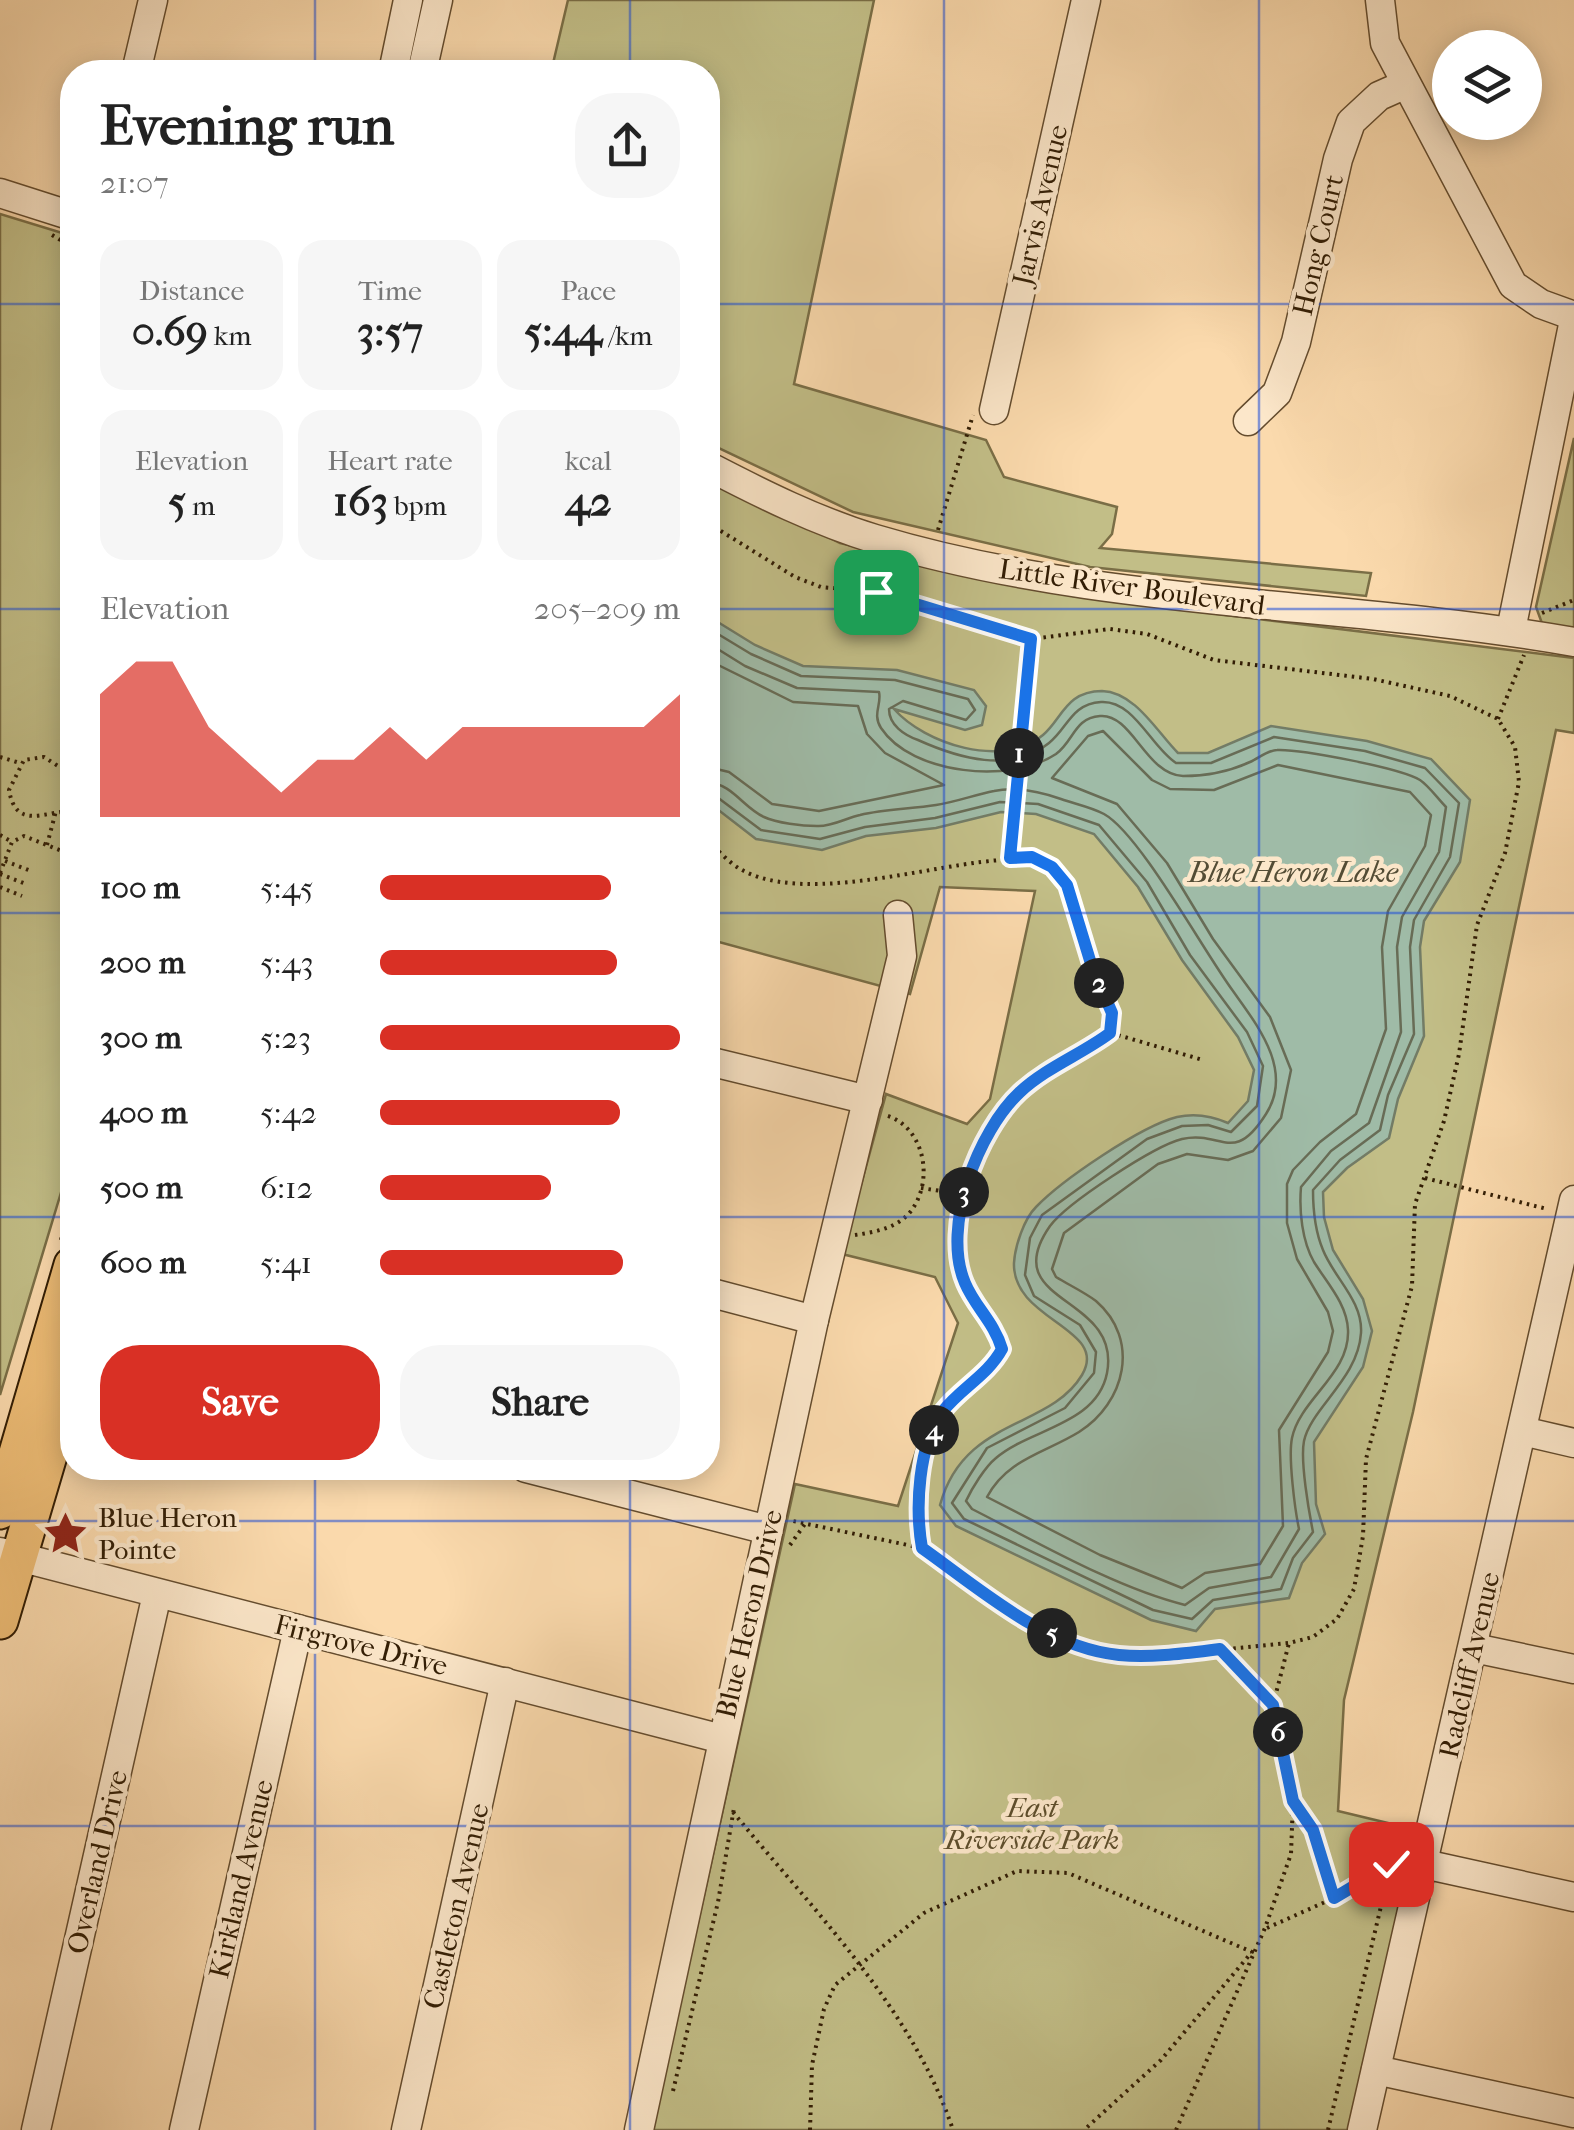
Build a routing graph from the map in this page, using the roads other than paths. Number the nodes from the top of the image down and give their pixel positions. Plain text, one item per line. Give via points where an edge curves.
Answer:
1 (153, 0) edge
2 (408, 0) edge
3 (438, 0) edge
4 (1086, 0) edge
5 (1380, 0) edge
6 (139, 60) edge
7 (396, 60) edge
8 (425, 60) edge
9 (1406, 84) junction
10 (0, 193) edge
11 (60, 212) edge
12 (1574, 318) edge
13 (994, 410) road end
14 (1248, 421) dead end
15 (720, 472) edge
16 (1511, 630) junction
17 (1574, 642) edge
18 (898, 915) dead end
19 (720, 1064) edge
20 (867, 1105) junction
21 (1573, 1210) edge
22 (720, 1295) edge
23 (814, 1320) junction
24 (60, 1350) edge
25 (60, 1412) edge
26 (1522, 1431) junction
27 (1574, 1443) edge
28 (573, 1480) edge
29 (0, 1511) edge
30 (780, 1533) junction
31 (9, 1554) edge
32 (157, 1594) junction
33 (0, 1621) edge
34 (298, 1629) junction
35 (1474, 1648) junction
36 (1574, 1669) edge
37 (506, 1682) junction
38 (722, 1738) junction
39 (1424, 1864) junction
40 (1574, 1897) edge
41 (1376, 2070) junction
42 (1574, 2112) edge
43 (36, 2130) edge
44 (184, 2130) edge
45 (406, 2130) edge
46 (639, 2130) edge
47 (1362, 2130) edge

1 - 6 street
2 - 7 street
3 - 8 street
4 - 13 street, Jarvis Avenue
5 - 9 street via 1385,43
9 - 12 street via 1514,286
9 - 14 street, Hong Court via 1351,122 1296,342 1277,393
10 - 11 street
12 - 16 street
15 - 16 street, Little River Boulevard via 780,504 873,538 1001,571
16 - 17 street, Little River Boulevard
18 - 20 street, Blue Heron Drive via 902,956
19 - 20 street
20 - 23 street, Blue Heron Drive
21 - 26 street, Radcliff Avenue
22 - 23 street
23 - 30 street, Blue Heron Drive
24 - 29 main road
25 - 31 main road
26 - 27 street
26 - 35 street, Radcliff Avenue
28 - 30 street
30 - 38 street, Blue Heron Drive
31 - 32 street, Firgrove Drive
31 - 33 main road
32 - 34 street, Firgrove Drive
32 - 43 street, Overland Drive
34 - 37 street, Firgrove Drive
34 - 44 street, Kirkland Avenue
35 - 36 street
35 - 39 street, Radcliff Avenue
37 - 38 street, Firgrove Drive
37 - 45 street, Castleton Avenue
38 - 46 street, Blue Heron Drive
39 - 40 street
39 - 41 street, Radcliff Avenue
41 - 42 street
41 - 47 street, Radcliff Avenue

